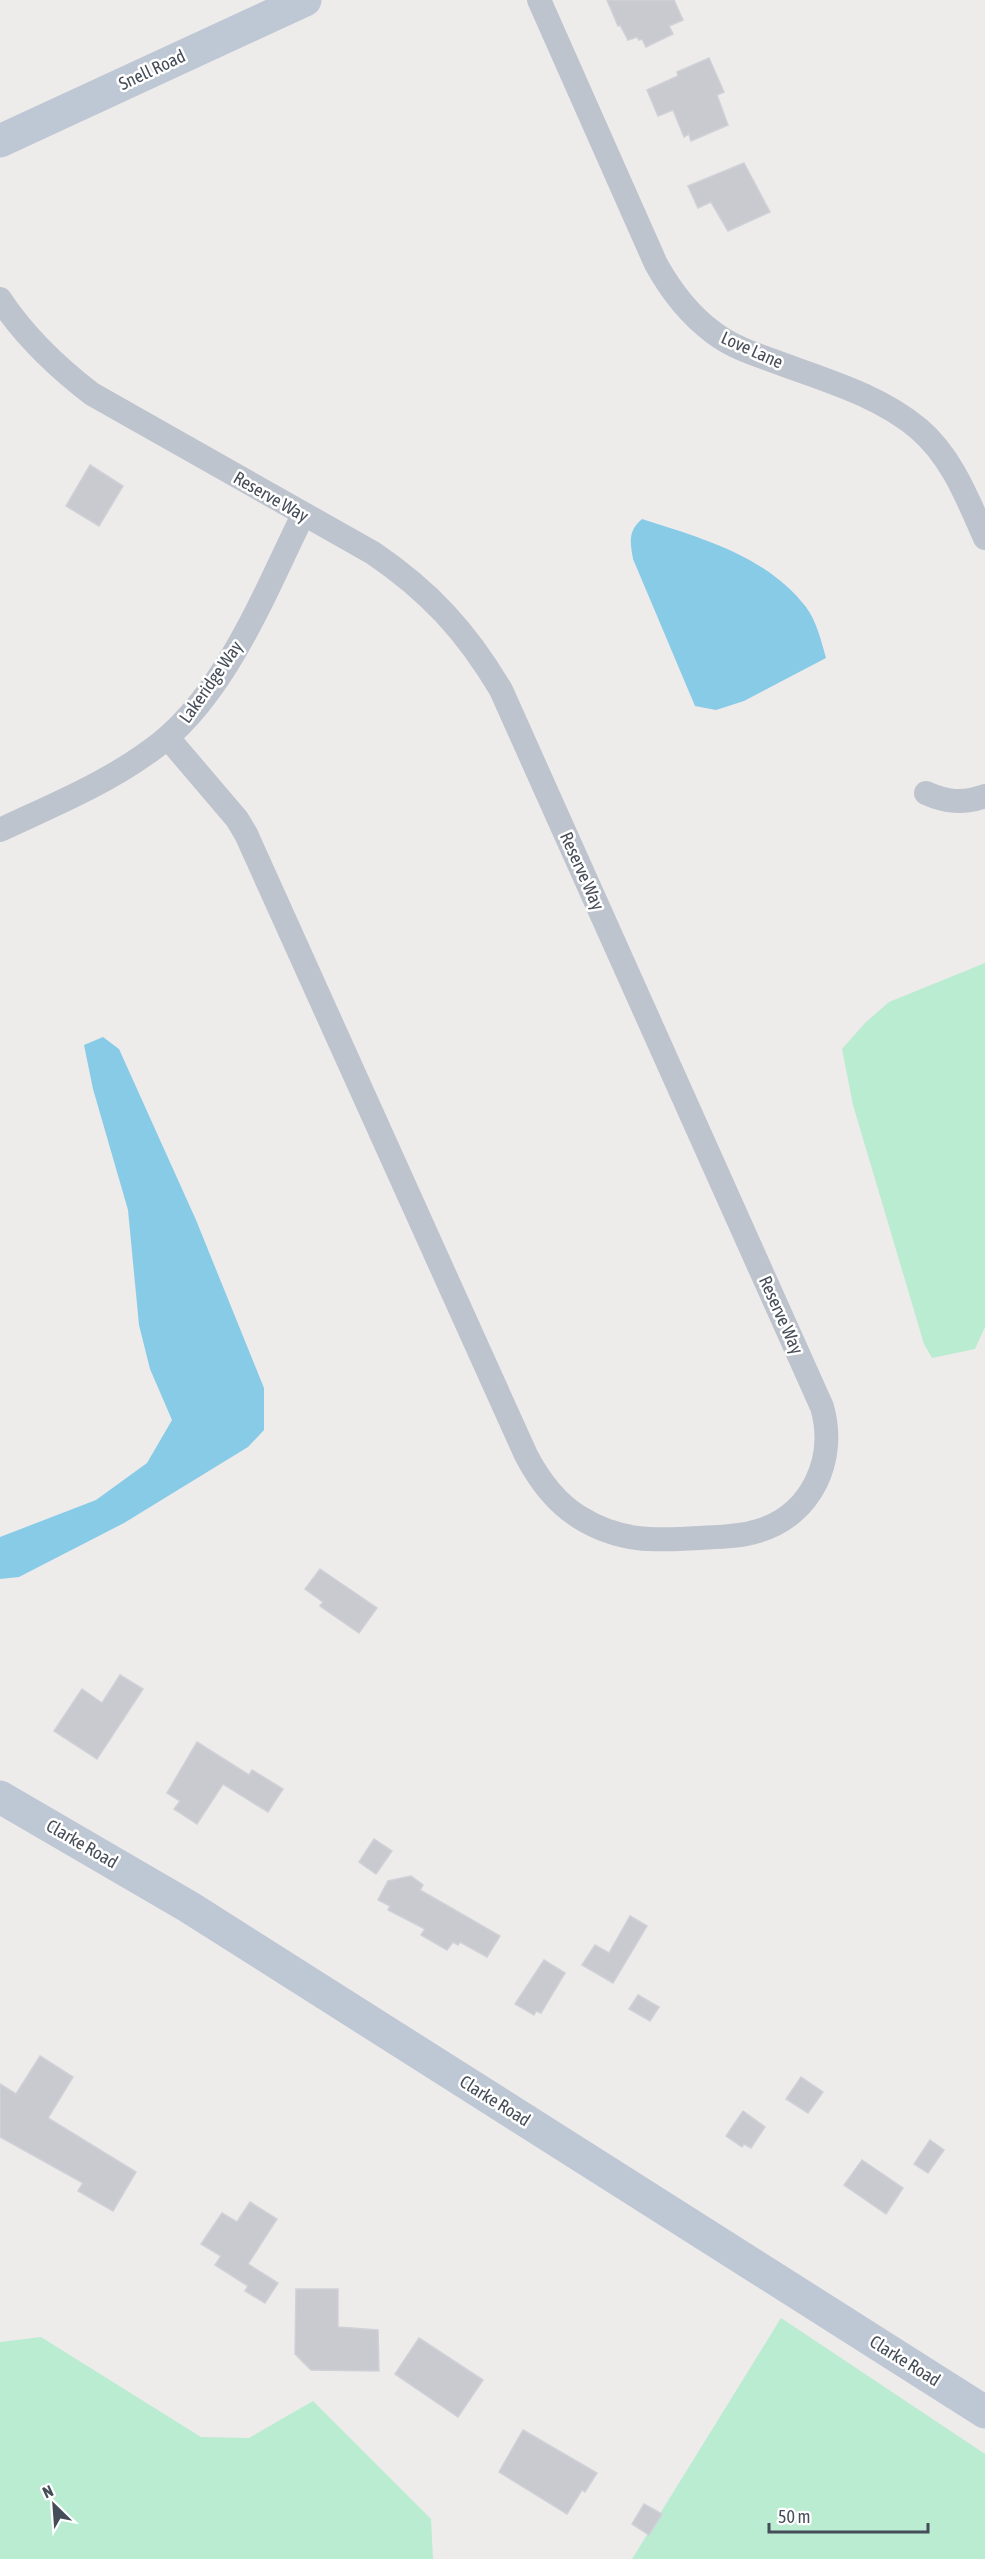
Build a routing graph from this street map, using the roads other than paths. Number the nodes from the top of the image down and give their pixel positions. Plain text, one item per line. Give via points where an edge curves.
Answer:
1 (305, 0) edge
2 (539, 0) edge
3 (0, 141) edge
4 (0, 299) edge
5 (303, 515) junction
6 (985, 538) edge
7 (168, 738) junction
8 (926, 793) dead end
9 (985, 796) edge
10 (0, 830) edge
11 (0, 1797) edge
12 (985, 2412) edge

1 - 3 street, Snell Road
2 - 6 street, Love Lane via 656,264 675,295 701,323 732,344 858,394 921,430 951,467
4 - 5 street, Reserve Way via 38,348 93,394
5 - 7 street, Lakeridge Way via 227,664
5 - 7 street, Reserve Way via 380,558 430,598 475,647 501,690 822,1407 827,1431 824,1463 810,1493 792,1514 747,1534 653,1541 606,1531 578,1516 550,1493 526,1455 250,842 237,819
7 - 10 street, Lakeridge Way via 111,776
8 - 9 street via 940,800 963,802
11 - 12 street, Clarke Road via 189,1907

